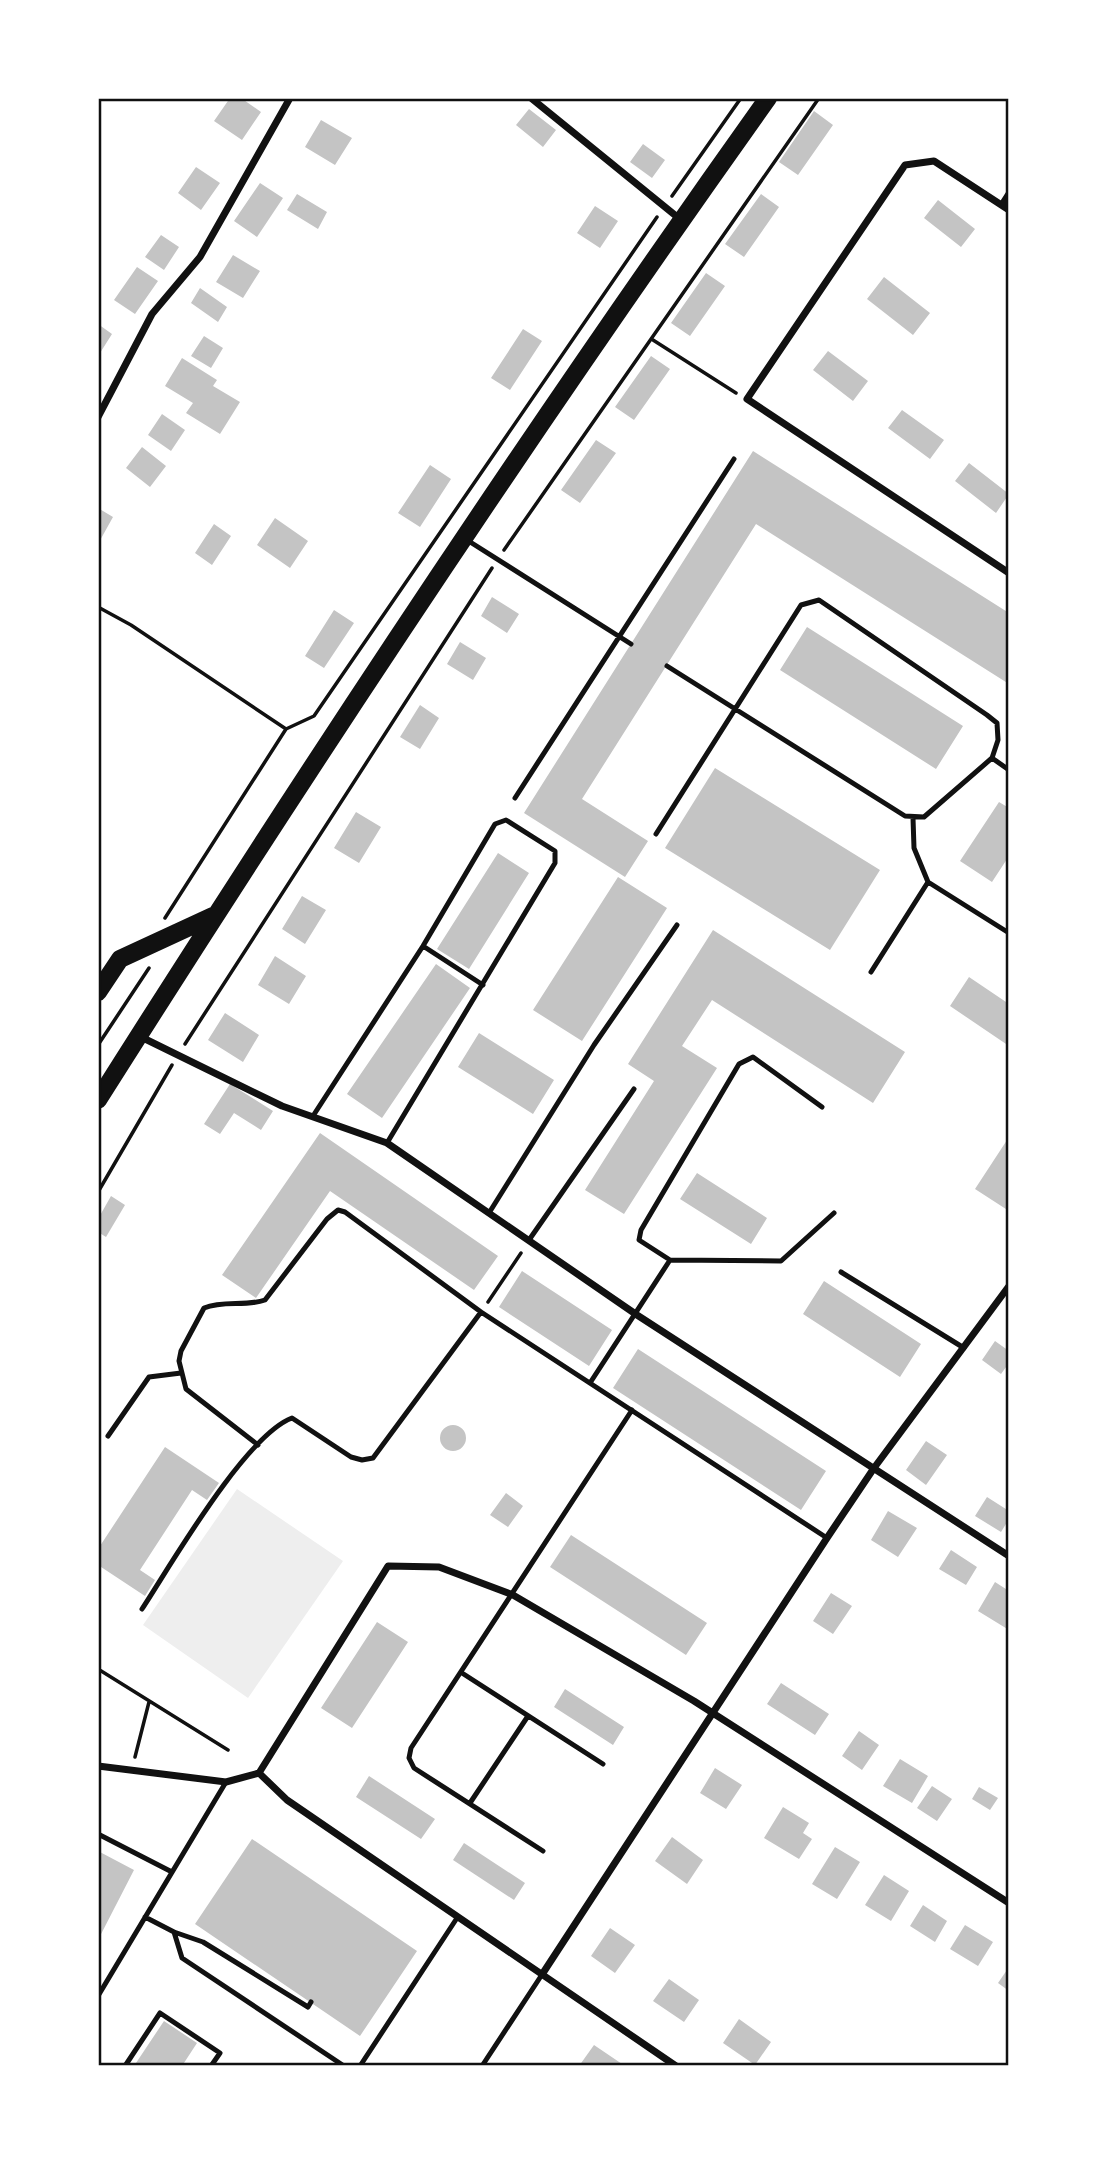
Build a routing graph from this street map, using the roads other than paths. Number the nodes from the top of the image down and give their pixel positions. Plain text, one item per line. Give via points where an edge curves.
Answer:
1 (290, 98) edge
2 (531, 98) edge
3 (768, 98) edge
4 (1009, 194) edge
5 (1005, 207) edge
6 (681, 220) junction
7 (98, 417) edge
8 (734, 459) dead end
9 (465, 538) junction
10 (1009, 573) edge
11 (618, 636) junction
12 (631, 644) dead end
13 (667, 666) dead end
14 (737, 709) junction
15 (992, 758) junction
16 (1009, 770) edge
17 (515, 798) dead end
18 (913, 818) junction
19 (656, 834) dead end
20 (928, 882) junction
21 (213, 916) junction
22 (677, 925) dead end
23 (1009, 933) edge
24 (423, 946) junction
25 (871, 972) dead end
26 (483, 985) junction
27 (98, 992) edge
28 (138, 1036) junction
29 (634, 1089) dead end
30 (98, 1100) edge
31 (822, 1107) dead end
32 (313, 1116) junction
33 (387, 1143) junction
34 (489, 1213) junction
35 (834, 1213) dead end
36 (529, 1240) junction
37 (670, 1260) junction
38 (841, 1272) dead end
39 (1009, 1286) edge
40 (481, 1312) junction
41 (637, 1315) junction
42 (964, 1348) junction
43 (181, 1373) junction
44 (590, 1383) junction
45 (632, 1410) junction
46 (108, 1436) dead end
47 (258, 1445) junction
48 (874, 1468) junction
49 (827, 1538) junction
50 (1009, 1556) edge
51 (513, 1595) junction
52 (142, 1609) dead end
53 (462, 1673) junction
54 (712, 1714) junction
55 (528, 1716) junction
56 (603, 1764) dead end
57 (98, 1766) edge
58 (259, 1773) junction
59 (226, 1782) junction
60 (471, 1803) junction
61 (98, 1834) edge
62 (543, 1851) dead end
63 (172, 1872) junction
64 (1009, 1903) edge
65 (145, 1917) junction
66 (457, 1918) junction
67 (174, 1932) junction
68 (543, 1973) junction
69 (98, 1996) edge
70 (311, 2003) dead end
71 (125, 2066) edge
72 (211, 2066) edge
73 (344, 2066) edge
74 (360, 2066) edge
75 (482, 2066) edge
76 (676, 2066) edge

1 - 7 street via 200,257 152,314
2 - 6 street
3 - 6 main road
4 - 5 street
5 - 10 street via 934,161 905,165 747,399
6 - 9 main road
8 - 11 lane
9 - 11 lane
9 - 21 main road
11 - 12 lane
11 - 17 lane
13 - 14 lane
14 - 15 lane via 801,605 820,600 997,723
14 - 18 lane
14 - 19 lane
15 - 16 lane
15 - 18 lane via 924,817
18 - 20 lane via 914,849
20 - 23 lane
20 - 25 lane
21 - 27 main road via 120,959
21 - 28 main road
22 - 34 lane via 594,1045
24 - 26 lane
24 - 26 lane via 498,821 506,820 555,850 555,863
24 - 32 lane
26 - 33 lane
28 - 30 main road
28 - 32 street via 282,1106
29 - 36 lane
31 - 37 lane via 753,1057 739,1064 641,1230 639,1240
32 - 33 street
33 - 34 street
34 - 36 street
35 - 37 lane via 781,1261
36 - 41 street
37 - 41 lane
38 - 42 lane
39 - 42 street
40 - 43 lane via 338,1210 265,1300 204,1308 181,1351
40 - 44 lane
40 - 47 lane via 373,1458 351,1457 292,1418
41 - 44 lane
41 - 48 street
42 - 48 street
43 - 46 lane via 149,1377
43 - 47 lane via 186,1389
44 - 45 lane
45 - 49 lane
45 - 51 lane
47 - 52 lane via 242,1458
48 - 49 street
48 - 50 street
49 - 54 street
51 - 53 lane
51 - 54 street
51 - 58 street via 439,1567 388,1566
53 - 55 lane
53 - 60 lane via 411,1748 410,1758 414,1768
54 - 64 street
54 - 68 street
55 - 56 lane
55 - 60 lane
57 - 59 street
58 - 59 street
58 - 66 street via 287,1800
59 - 63 lane
60 - 62 lane
61 - 63 lane
63 - 65 lane
65 - 67 lane
65 - 69 lane
66 - 68 street
66 - 74 lane
67 - 70 lane via 203,1942 307,2007
67 - 73 lane via 182,1958
68 - 75 lane
68 - 76 street
71 - 72 lane via 160,2013 220,2053

